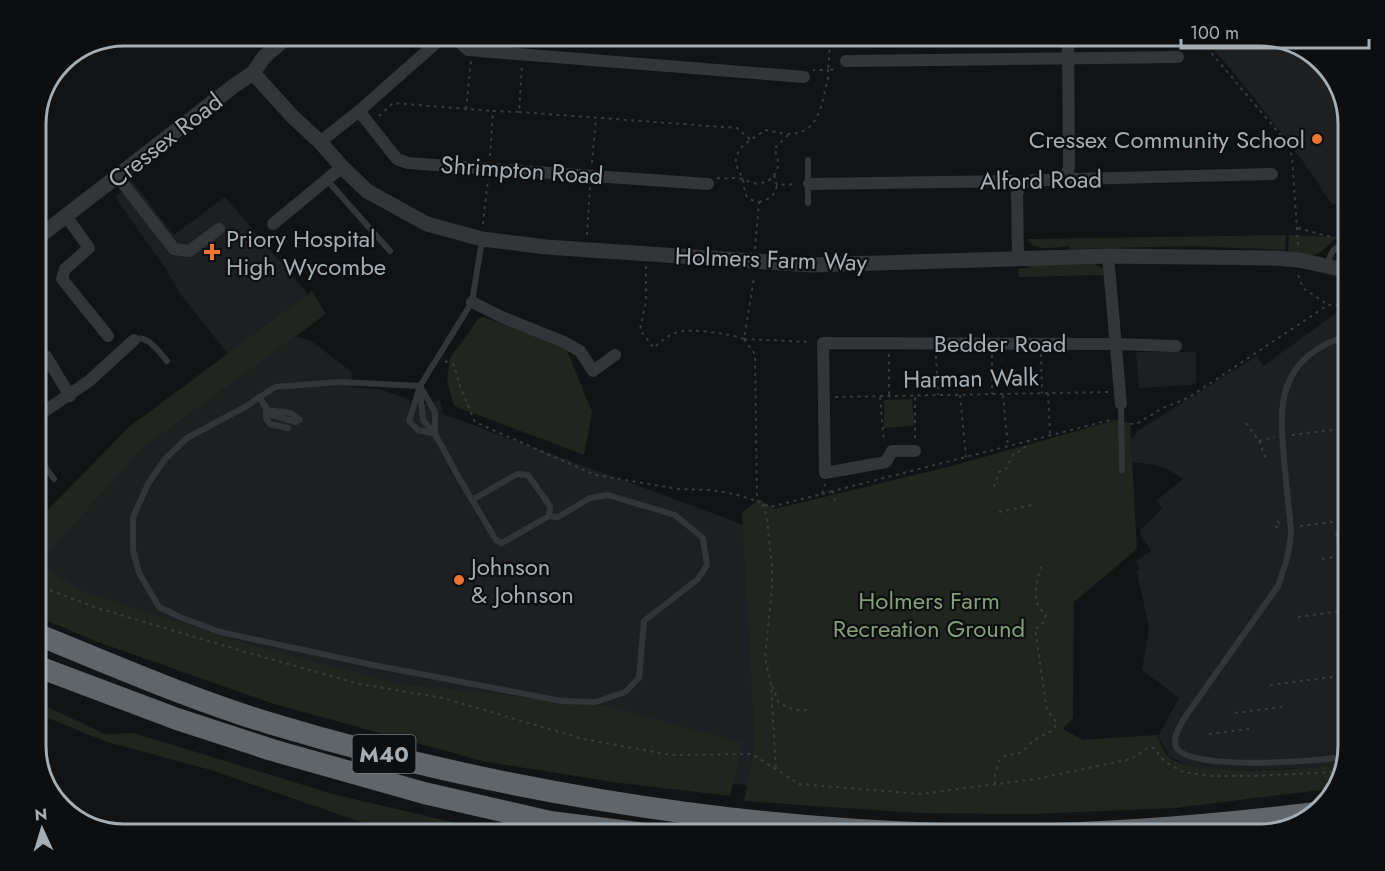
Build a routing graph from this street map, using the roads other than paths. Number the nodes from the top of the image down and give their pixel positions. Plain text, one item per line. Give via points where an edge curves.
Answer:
1 (275, 47) edge
2 (432, 47) edge
3 (465, 47) edge
4 (1068, 47) edge
5 (1068, 57) junction
6 (1178, 57) dead end
7 (846, 61) road end
8 (254, 73) junction
9 (804, 77) dead end
10 (359, 111) junction
11 (320, 142) junction
12 (808, 160) dead end
13 (342, 167) junction
14 (1272, 174) dead end
15 (1065, 176) junction
16 (118, 177) junction
17 (327, 180) junction
18 (708, 184) road end
19 (809, 184) junction
20 (1021, 184) junction
21 (808, 203) dead end
22 (66, 216) junction
23 (273, 224) dead end
24 (219, 229) dead end
25 (47, 231) edge
26 (482, 239) junction
27 (1338, 245) edge
28 (390, 251) dead end
29 (1108, 256) junction
30 (1018, 258) junction
31 (1327, 266) junction
32 (1338, 268) edge
33 (472, 302) junction
34 (108, 336) dead end
35 (1338, 339) edge
36 (134, 340) joint
37 (1116, 344) junction
38 (1176, 346) dead end
39 (615, 355) dead end
40 (47, 358) edge
41 (167, 362) dead end
42 (420, 386) junction
43 (69, 396) junction
44 (259, 398) junction
45 (1120, 398) joint
46 (47, 410) edge
47 (266, 410) junction
48 (298, 421) dead end
49 (288, 428) dead end
50 (435, 434) junction
51 (915, 451) road end
52 (47, 470) edge
53 (1122, 471) dead end
54 (54, 479) dead end
55 (472, 500) junction
56 (549, 516) junction
57 (47, 638) edge
58 (47, 670) edge
59 (1338, 758) edge
60 (1298, 815) edge
61 (566, 824) edge
62 (789, 824) edge
63 (1224, 824) edge

1 - 8 street, Cressex Road
2 - 10 street
3 - 9 street via 522,56
4 - 5 street
5 - 6 street
5 - 7 street
5 - 15 street via 1069,167
8 - 11 street, Holmers Farm Way
8 - 16 street, Cressex Road
10 - 11 street
10 - 18 street, Shrimpton Road via 397,159 408,163
11 - 13 street, Holmers Farm Way
12 - 19 lane
13 - 17 street
13 - 26 street, Holmers Farm Way via 367,191 427,224
14 - 15 street, Alford Road via 1076,179
15 - 20 street, Alford Road
16 - 22 street, Cressex Road
16 - 24 street via 174,249 189,251
17 - 23 street
17 - 28 lane
19 - 20 street, Alford Road
19 - 21 lane
20 - 30 street via 1017,193
22 - 25 street, Cressex Road
22 - 34 street via 89,248 64,269 62,279
26 - 30 street, Holmers Farm Way via 812,265
26 - 33 lane
27 - 31 lane
29 - 30 street, Holmers Farm Way
29 - 31 street, Holmers Farm Way via 1276,258
29 - 37 street
31 - 32 street, Holmers Farm Way
33 - 39 street via 564,342 580,351 593,370
33 - 42 lane
35 - 59 lane via 1319,347 1303,361 1284,392 1281,416 1291,544 1278,586 1176,733 1176,747 1191,757 1239,763
36 - 41 lane via 145,338
36 - 43 street
37 - 38 street, Bedder Road
37 - 45 street
37 - 51 street, Bedder Road via 823,343 826,486 886,462 892,451
40 - 43 street
42 - 44 lane via 340,382 275,387
42 - 50 lane via 435,412
42 - 50 lane via 423,420
42 - 50 lane via 409,421 418,430
43 - 46 street
44 - 47 lane
44 - 56 lane via 187,438 165,459 133,517 139,573 159,607 182,618 220,632 562,701 596,702 626,692 639,678 644,621 698,579 707,565 703,538 675,515 608,495 590,498 558,517
45 - 53 lane
47 - 48 lane via 291,413
47 - 49 lane via 270,424
50 - 55 lane
52 - 54 lane
55 - 56 lane via 496,540 502,543
55 - 56 lane via 517,474 528,475 550,506
57 - 62 highway, M40 via 268,723 377,752 531,788
58 - 61 highway, M40 via 272,750 413,790
60 - 63 highway, M40

